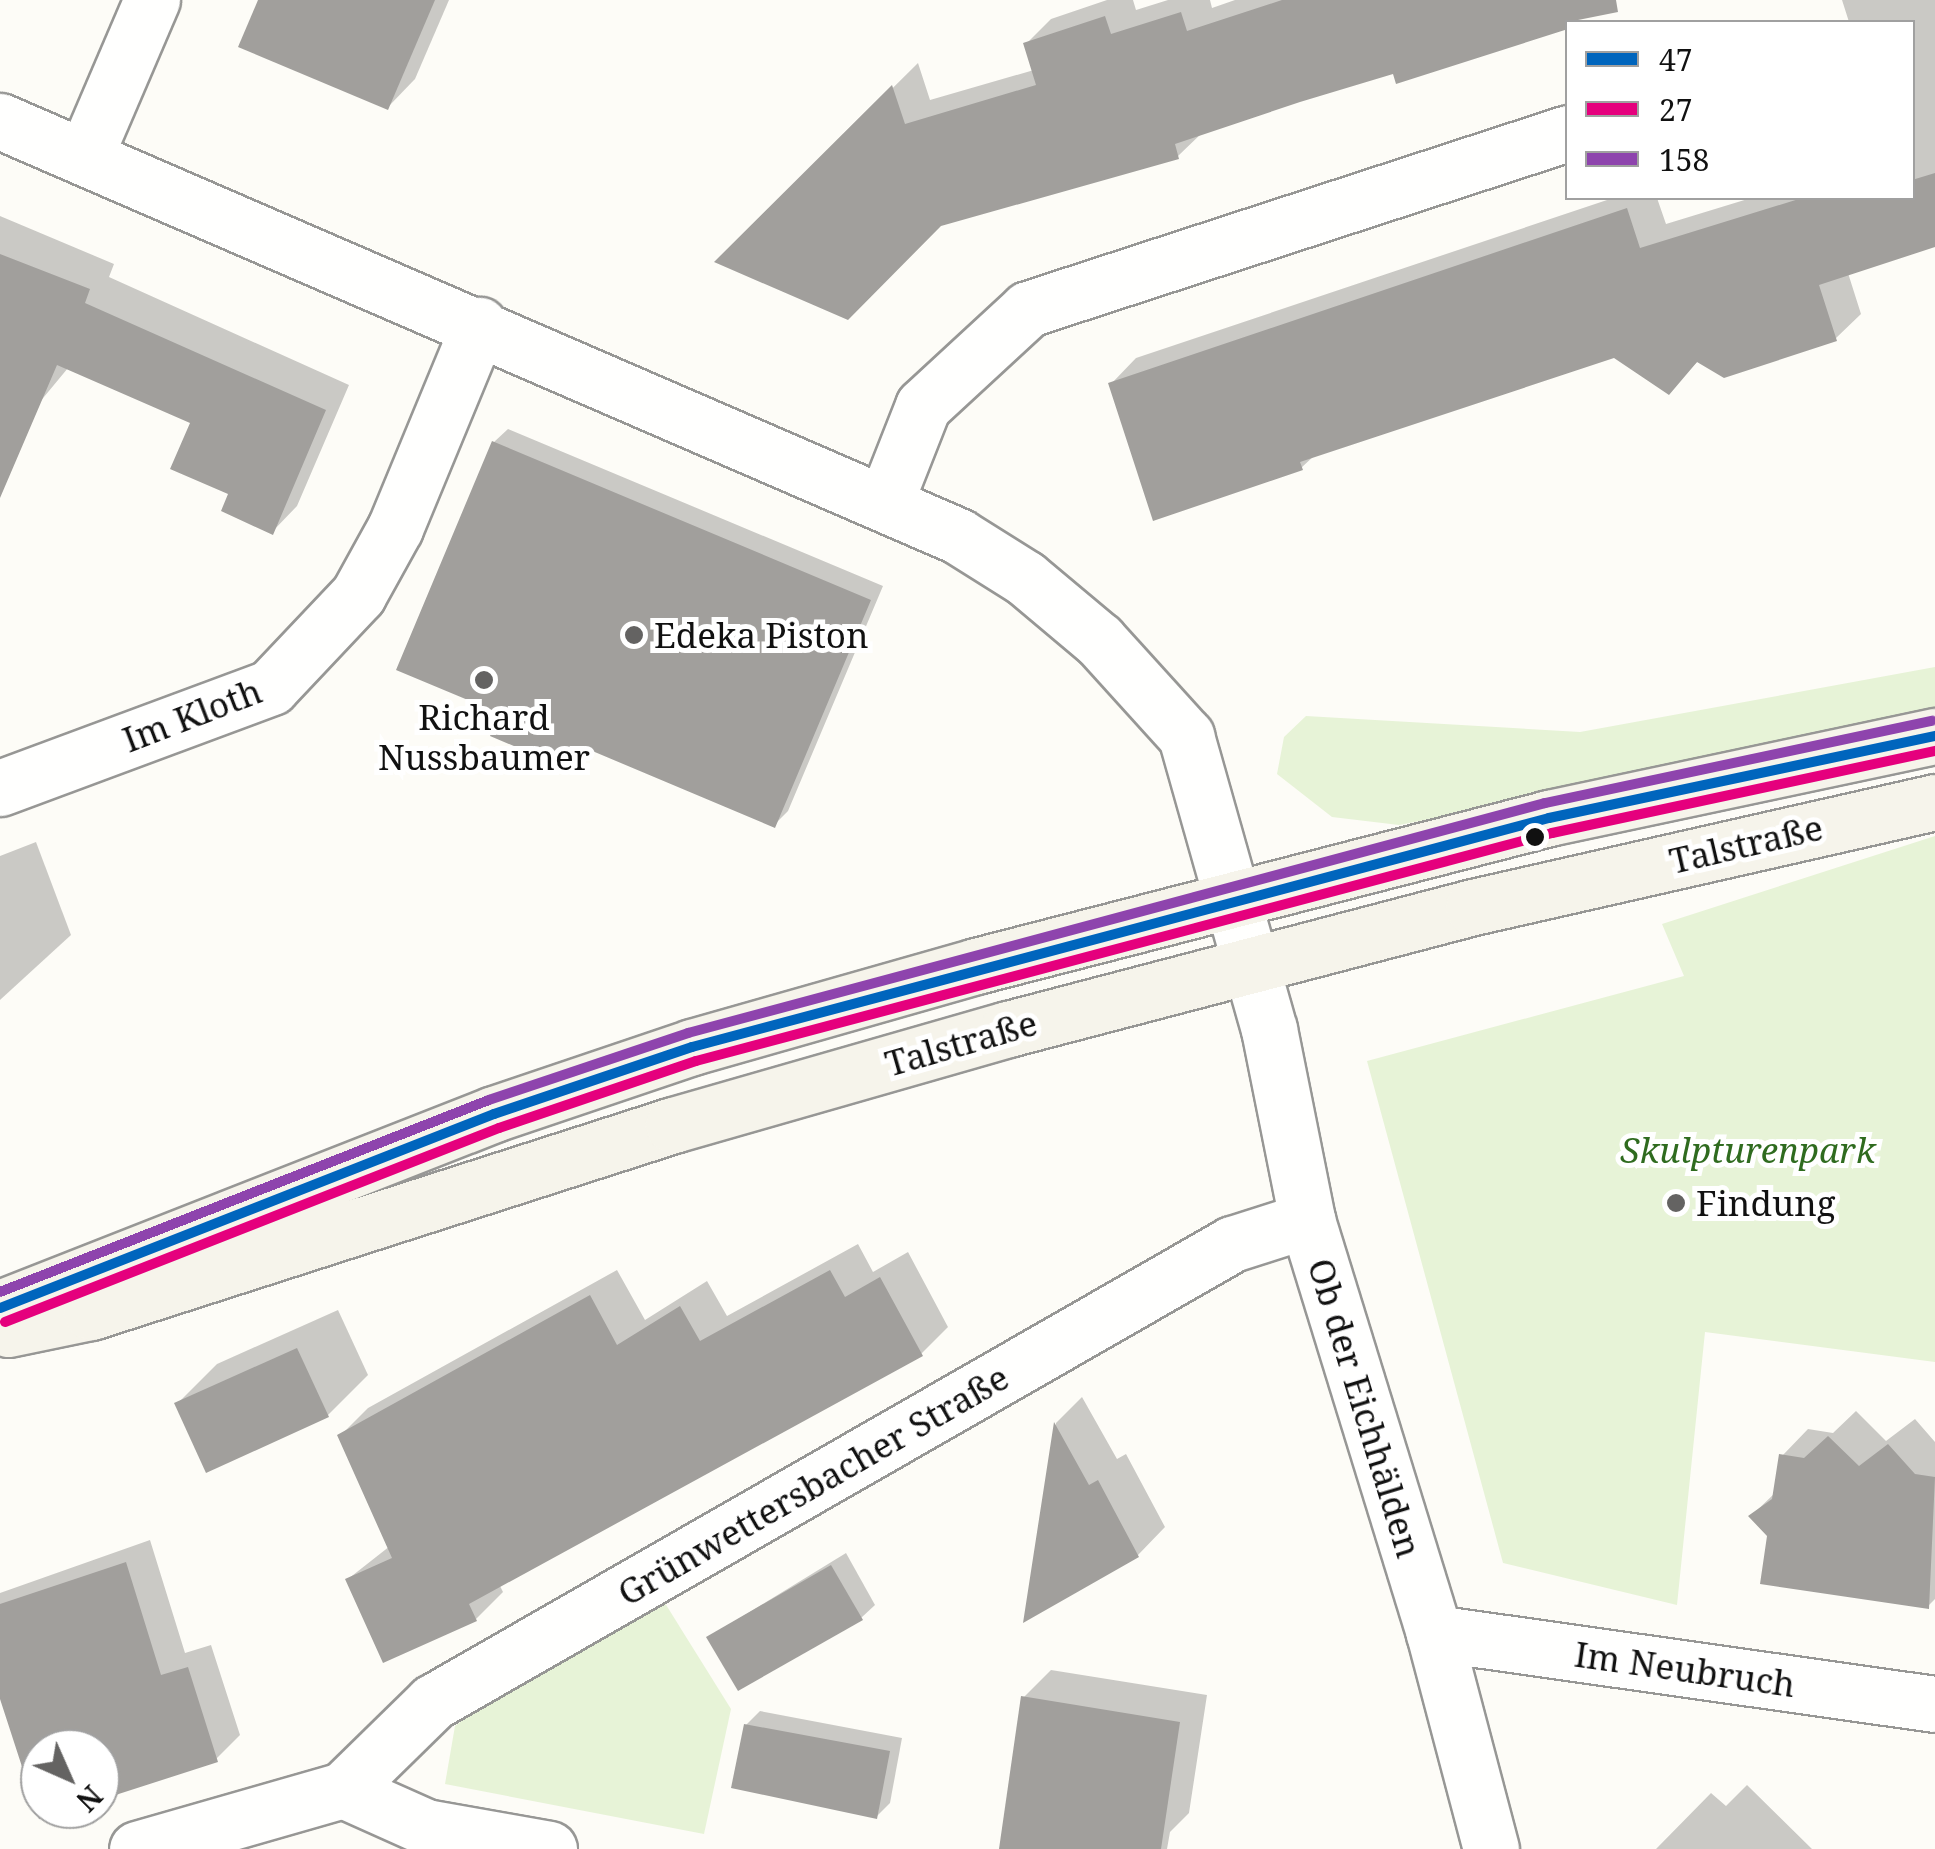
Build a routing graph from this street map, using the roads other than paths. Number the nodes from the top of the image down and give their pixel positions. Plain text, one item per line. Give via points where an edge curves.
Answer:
1 (152, 0) edge
2 (0, 121) edge
3 (1565, 134) edge
4 (85, 156) junction
5 (479, 325) junction
6 (886, 500) junction
7 (1935, 736) edge
8 (0, 788) edge
9 (1935, 802) edge
10 (1232, 902) junction
11 (1249, 964) junction
12 (1308, 1220) junction
13 (0, 1308) edge
14 (0, 1331) edge
15 (1434, 1633) junction
16 (1935, 1704) edge
17 (344, 1790) junction
18 (137, 1849) edge
19 (549, 1849) edge
20 (1490, 1849) edge

1 - 4 street
2 - 4 street
3 - 6 street via 1028,308 923,406
4 - 5 street
5 - 6 street
5 - 8 street, Im Kloth via 394,528 358,595 271,687
6 - 10 street via 1024,578 1099,640 1186,736
7 - 10 main road, Talstraße via 1567,814
9 - 11 main road, Talstraße
10 - 11 street
10 - 13 main road, Talstraße via 692,1047 494,1114
11 - 12 street, Ob der Eichhälden
11 - 14 main road, Talstraße via 673,1124 92,1312
12 - 15 street, Ob der Eichhälden
12 - 17 street, Grünwettersbacher Straße via 1232,1244 433,1702
15 - 16 street, Im Neubruch
15 - 20 street, Ob der Eichhälden
17 - 18 street, Grünwettersbacher Straße
17 - 19 street via 426,1826

